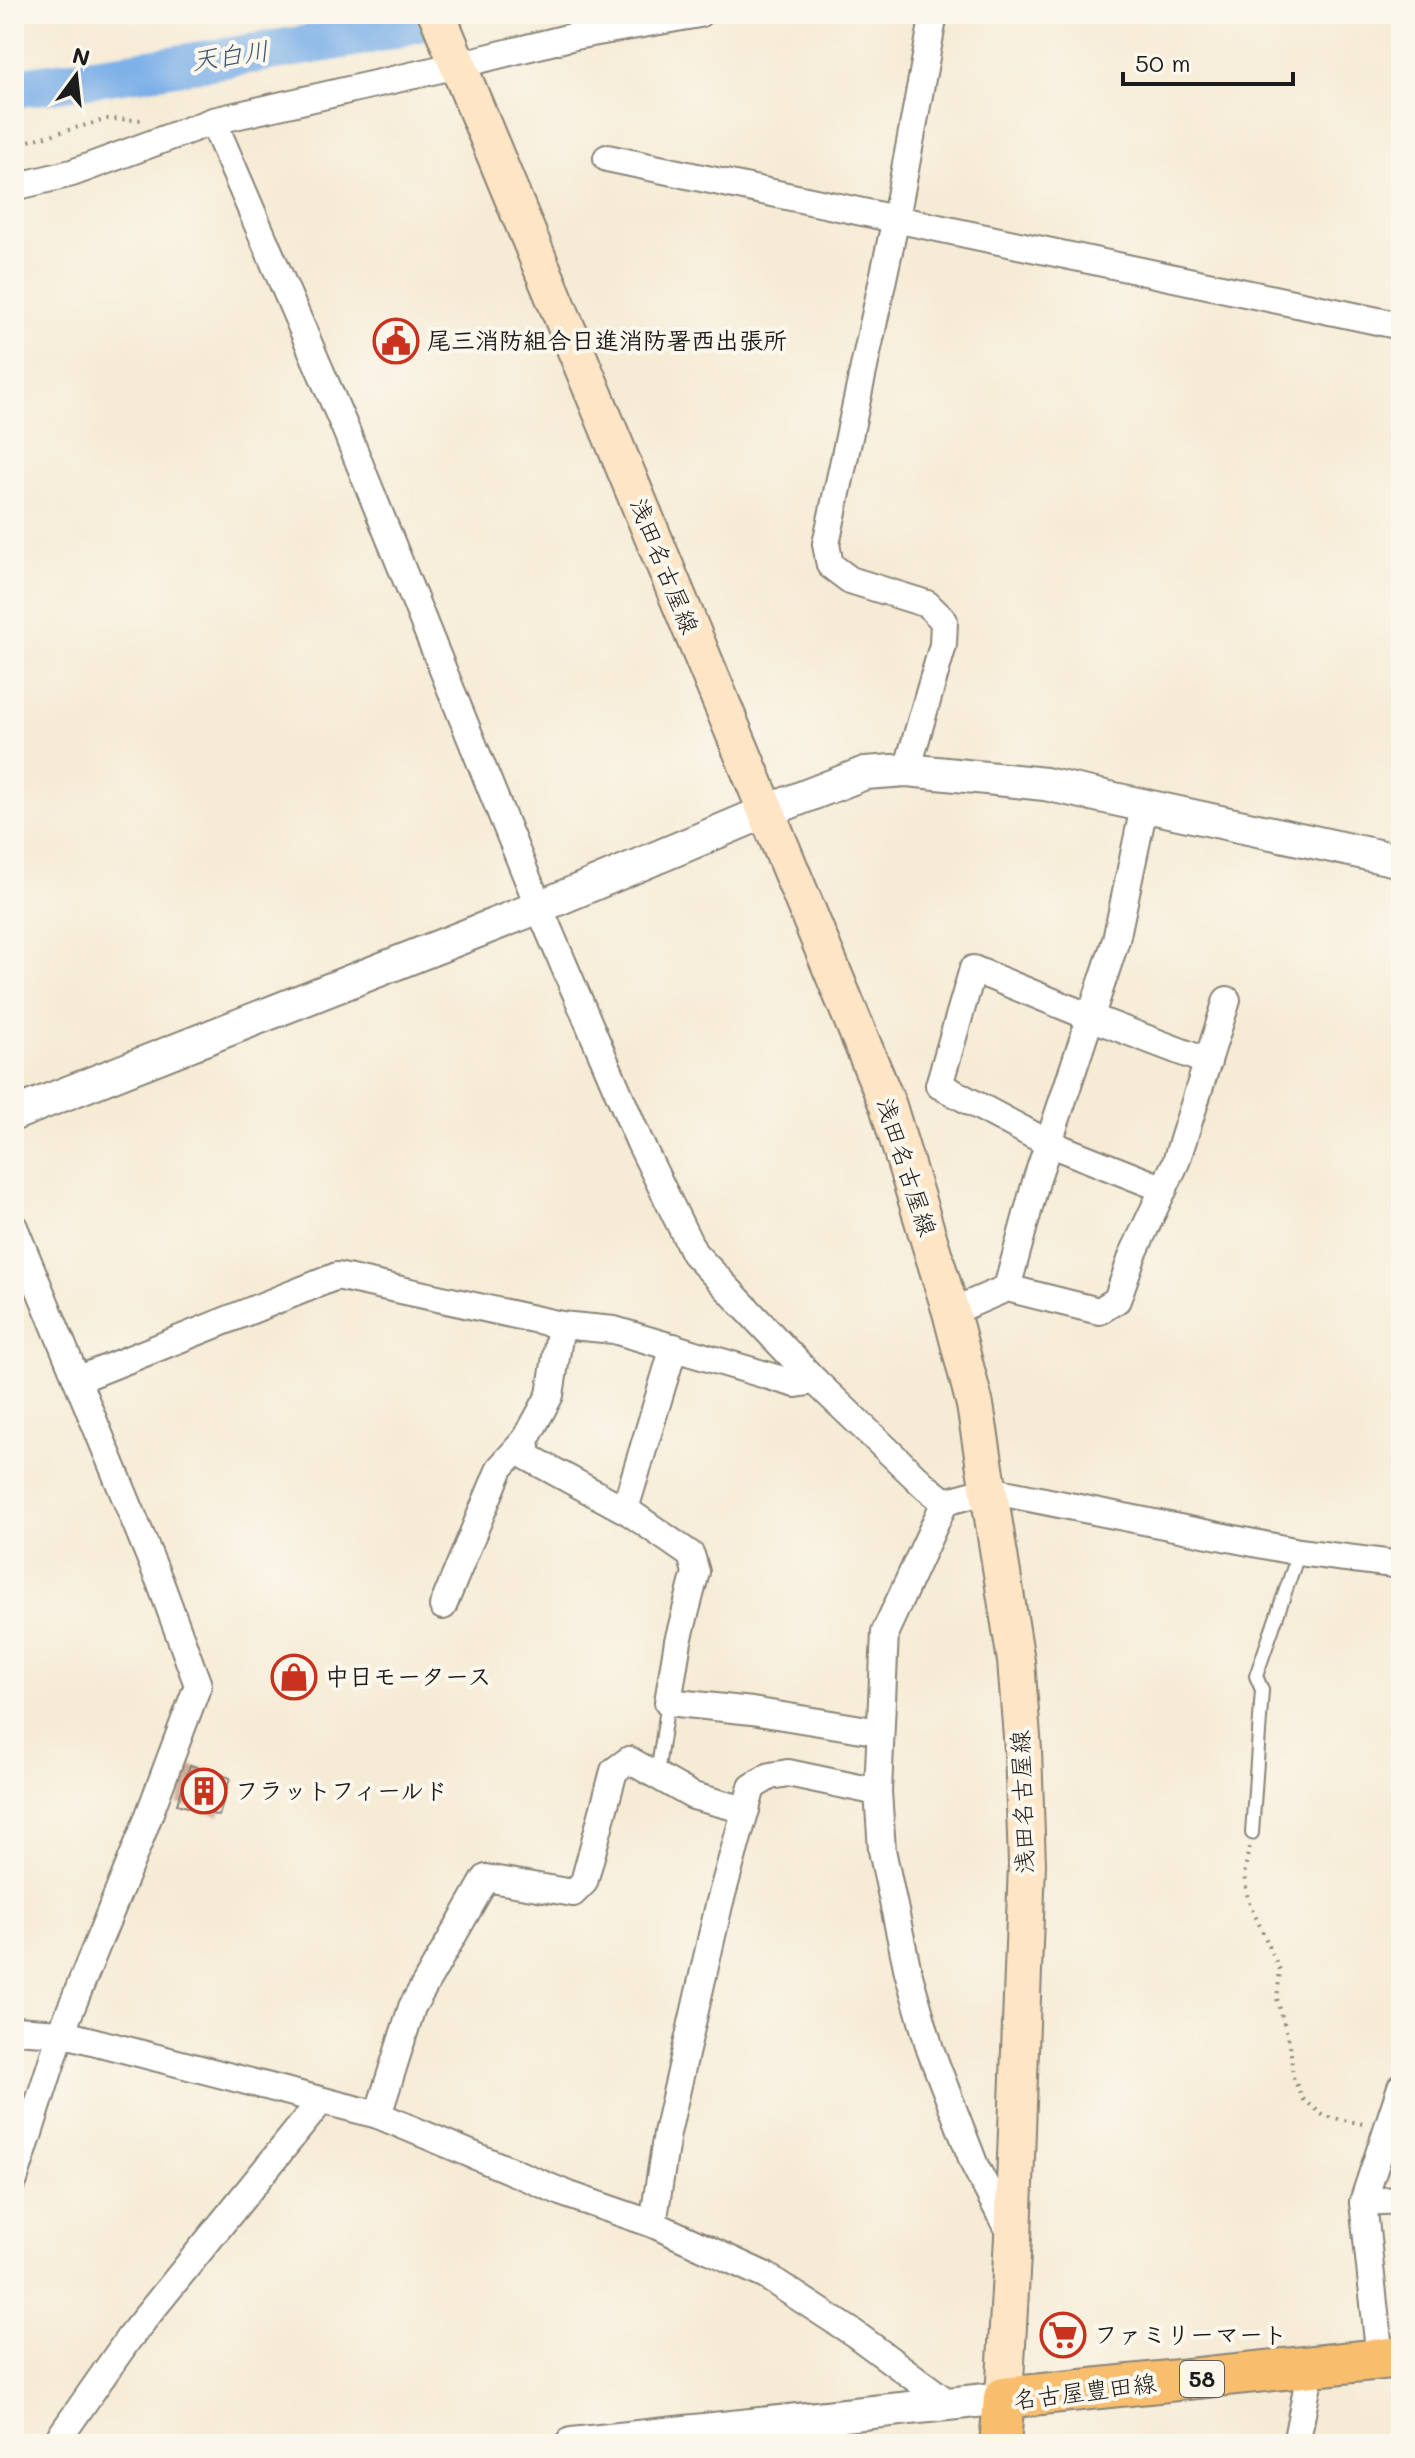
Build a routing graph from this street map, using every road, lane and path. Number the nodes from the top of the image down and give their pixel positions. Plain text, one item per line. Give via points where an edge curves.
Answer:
1 (437, 14) edge
2 (699, 14) edge
3 (934, 14) edge
4 (458, 65) junction
5 (153, 120) dead end
6 (213, 121) junction
7 (14, 145) edge
8 (607, 158) dead end
9 (14, 187) edge
10 (896, 218) junction
11 (1401, 326) edge
12 (907, 770) junction
13 (1144, 807) junction
14 (765, 812) junction
15 (1401, 861) edge
16 (539, 907) junction
17 (1227, 1000) dead end
18 (1090, 1017) junction
19 (1208, 1062) junction
20 (14, 1114) edge
21 (1048, 1143) junction
22 (1164, 1189) junction
23 (14, 1227) edge
24 (1007, 1288) junction
25 (951, 1312) junction
26 (561, 1325) junction
27 (674, 1347) junction
28 (77, 1380) junction
29 (815, 1381) junction
30 (526, 1439) junction
31 (989, 1490) junction
32 (945, 1502) junction
33 (625, 1509) junction
34 (1299, 1552) junction
35 (1401, 1565) edge
36 (443, 1606) dead end
37 (668, 1702) junction
38 (880, 1732) junction
39 (657, 1774) junction
40 (878, 1792) junction
41 (746, 1810) junction
42 (1252, 1833) joint
43 (14, 2030) edge
44 (61, 2033) junction
45 (1401, 2087) edge
46 (321, 2101) junction
47 (378, 2115) junction
48 (1387, 2128) junction
49 (14, 2180) edge
50 (1401, 2200) edge
51 (1363, 2202) junction
52 (653, 2224) junction
53 (1013, 2237) junction
54 (1390, 2358) edge
55 (1311, 2368) junction
56 (1004, 2398) junction
57 (947, 2402) junction
58 (55, 2444) edge
59 (572, 2444) edge
60 (1000, 2444) edge
61 (1296, 2444) edge

1 - 4 main road, 浅田名古屋線
2 - 4 street via 575,36
3 - 10 street
4 - 6 street
4 - 14 main road, 浅田名古屋線
5 - 7 path via 108,119
6 - 9 street via 72,173
6 - 16 street via 345,428
8 - 10 street
10 - 11 street
10 - 12 street via 826,544 830,565 850,580 927,604 944,621 943,645
12 - 13 street via 1045,784
12 - 14 street via 865,773
13 - 15 street
13 - 18 street via 1116,940
14 - 16 street
14 - 25 main road, 浅田名古屋線 via 888,1106
16 - 20 street
16 - 29 street via 640,1143 694,1253
17 - 19 street
18 - 19 street
18 - 21 street
18 - 21 street via 973,969 939,1085
19 - 22 street
21 - 22 street
21 - 24 street
22 - 24 street via 1117,1300 1099,1311
23 - 28 street
24 - 25 street
25 - 31 main road, 浅田名古屋線 via 975,1405
26 - 27 street via 614,1330
26 - 28 street via 337,1276
26 - 30 street via 550,1395
27 - 29 street via 796,1384
27 - 33 street
28 - 44 street via 198,1685
29 - 32 street
30 - 33 street via 528,1457
30 - 36 street via 500,1468
31 - 32 street
31 - 34 street
31 - 53 main road, 浅田名古屋線 via 1016,1661 1023,1750 1026,1850
32 - 38 street via 885,1632
33 - 37 street via 691,1555 696,1572
34 - 35 street
34 - 42 lane via 1256,1676 1262,1690
37 - 38 street
37 - 39 lane
38 - 40 street
39 - 41 street via 693,1796
39 - 47 street via 629,1760 614,1771 584,1882 573,1893 486,1878 412,2007
40 - 41 street via 776,1774 752,1787
40 - 53 street via 882,1850 930,2049 975,2166
41 - 52 street via 667,2133
42 - 48 path via 1244,1875 1248,1900 1280,1970 1277,1999 1293,2077 1303,2099 1324,2116
43 - 44 street
44 - 46 street
44 - 49 street
45 - 48 street
46 - 47 street
46 - 58 street via 129,2338
47 - 52 street via 566,2194
48 - 51 street
50 - 51 street
51 - 54 street
52 - 57 street via 766,2276
53 - 56 main road, 浅田名古屋線
54 - 55 main road, 名古屋豊田線 / 58
55 - 56 main road, 名古屋豊田線 / 58
55 - 61 street
56 - 57 street
56 - 60 main road, 名古屋豊田線
57 - 59 street

